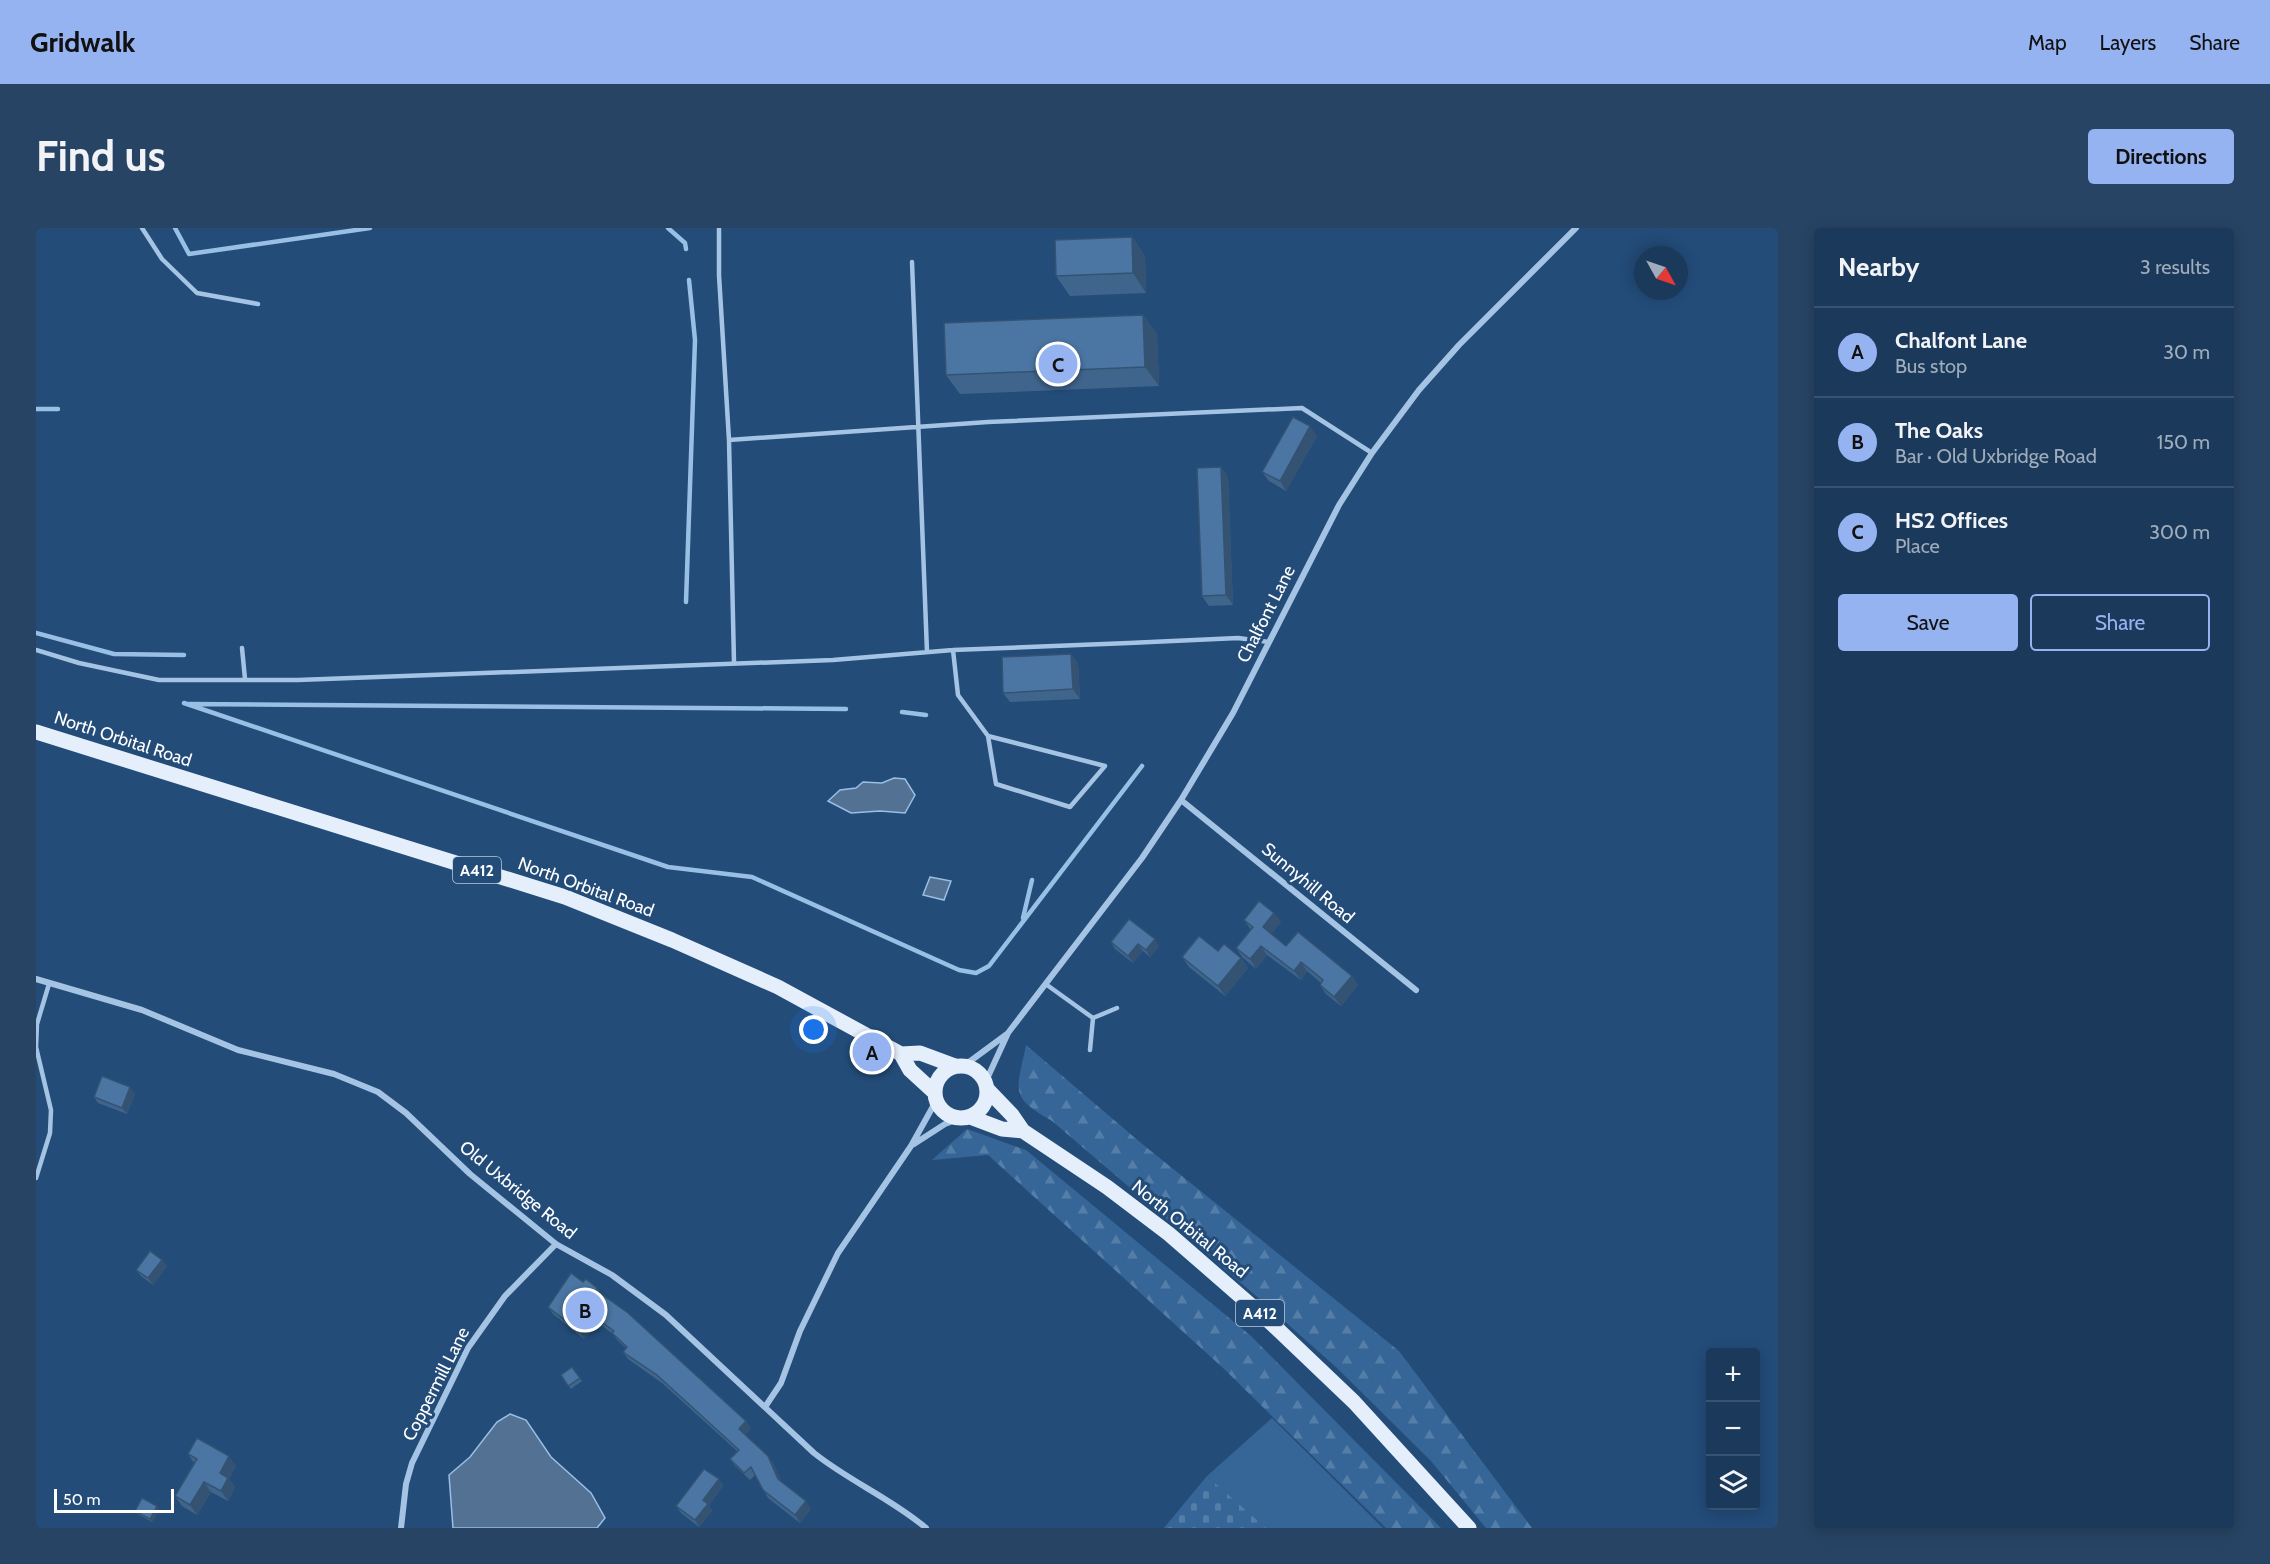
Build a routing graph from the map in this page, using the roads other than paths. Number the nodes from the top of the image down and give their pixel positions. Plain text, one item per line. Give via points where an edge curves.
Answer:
1 (142, 228) edge
2 (719, 228) edge
3 (1573, 229) edge
4 (912, 262) dead end
5 (258, 304) dead end
6 (918, 426) junction
7 (729, 440) junction
8 (1372, 453) junction
9 (1269, 642) junction
10 (242, 648) dead end
11 (36, 650) edge
12 (953, 650) junction
13 (927, 652) junction
14 (734, 662) junction
15 (245, 679) junction
16 (36, 732) edge
17 (988, 736) junction
18 (1181, 800) junction
19 (36, 980) edge
20 (49, 984) junction
21 (1047, 985) junction
22 (1416, 990) dead end
23 (1117, 1008) dead end
24 (1093, 1017) junction
25 (1008, 1033) junction
26 (1090, 1050) dead end
27 (901, 1054) junction
28 (960, 1066) junction
29 (986, 1086) junction
30 (935, 1097) junction
31 (965, 1118) junction
32 (1023, 1131) junction
33 (910, 1146) junction
34 (36, 1178) edge
35 (556, 1244) junction
36 (765, 1407) junction
37 (401, 1528) edge
38 (926, 1528) edge
39 (1469, 1528) edge

1 - 5 lane via 162,259 197,293
2 - 7 lane
3 - 8 street, Chalfont Lane via 1459,345
4 - 6 lane
6 - 7 lane
6 - 8 lane via 1302,408
6 - 13 lane
7 - 14 lane
8 - 9 street, Chalfont Lane via 1339,505
9 - 12 lane via 1238,638
9 - 18 street, Chalfont Lane via 1233,713
10 - 15 lane
11 - 15 lane via 159,680
12 - 13 lane
12 - 17 lane via 957,695
13 - 14 lane via 833,660
14 - 15 lane
16 - 27 main road, North Orbital Road / A412 via 565,897 778,987
17 - 17 lane via 1008,741 1105,766 1070,807 996,784
18 - 21 street, Chalfont Lane
18 - 22 street, Sunnyhill Road
19 - 20 street, Old Uxbridge Road
20 - 34 lane via 37,1024 36,1047 51,1110 50,1133
20 - 35 street, Old Uxbridge Road via 142,1010 238,1050 359,1082 406,1113 470,1174
21 - 24 lane
21 - 25 street, Chalfont Lane
23 - 24 lane
24 - 26 lane
25 - 28 street, Chalfont Lane
25 - 29 street, Chalfont Lane
27 - 28 main road, North Orbital Road / A412 via 920,1053
27 - 30 main road, North Orbital Road / A412
28 - 29 main road via 973,1068
28 - 30 main road via 940,1076
29 - 31 main road via 982,1108
29 - 32 main road, North Orbital Road / A412
30 - 31 main road via 946,1113
30 - 33 street
31 - 32 main road, North Orbital Road / A412
31 - 33 street via 945,1124
32 - 39 main road, North Orbital Road / A412 via 1116,1194 1270,1322 1354,1402
33 - 36 street via 838,1253 800,1331 781,1383
35 - 36 street, Old Uxbridge Road via 612,1275 666,1315
35 - 37 street, Coppermill Lane via 505,1296 468,1348 412,1463
36 - 38 street, Old Uxbridge Road via 838,1472

